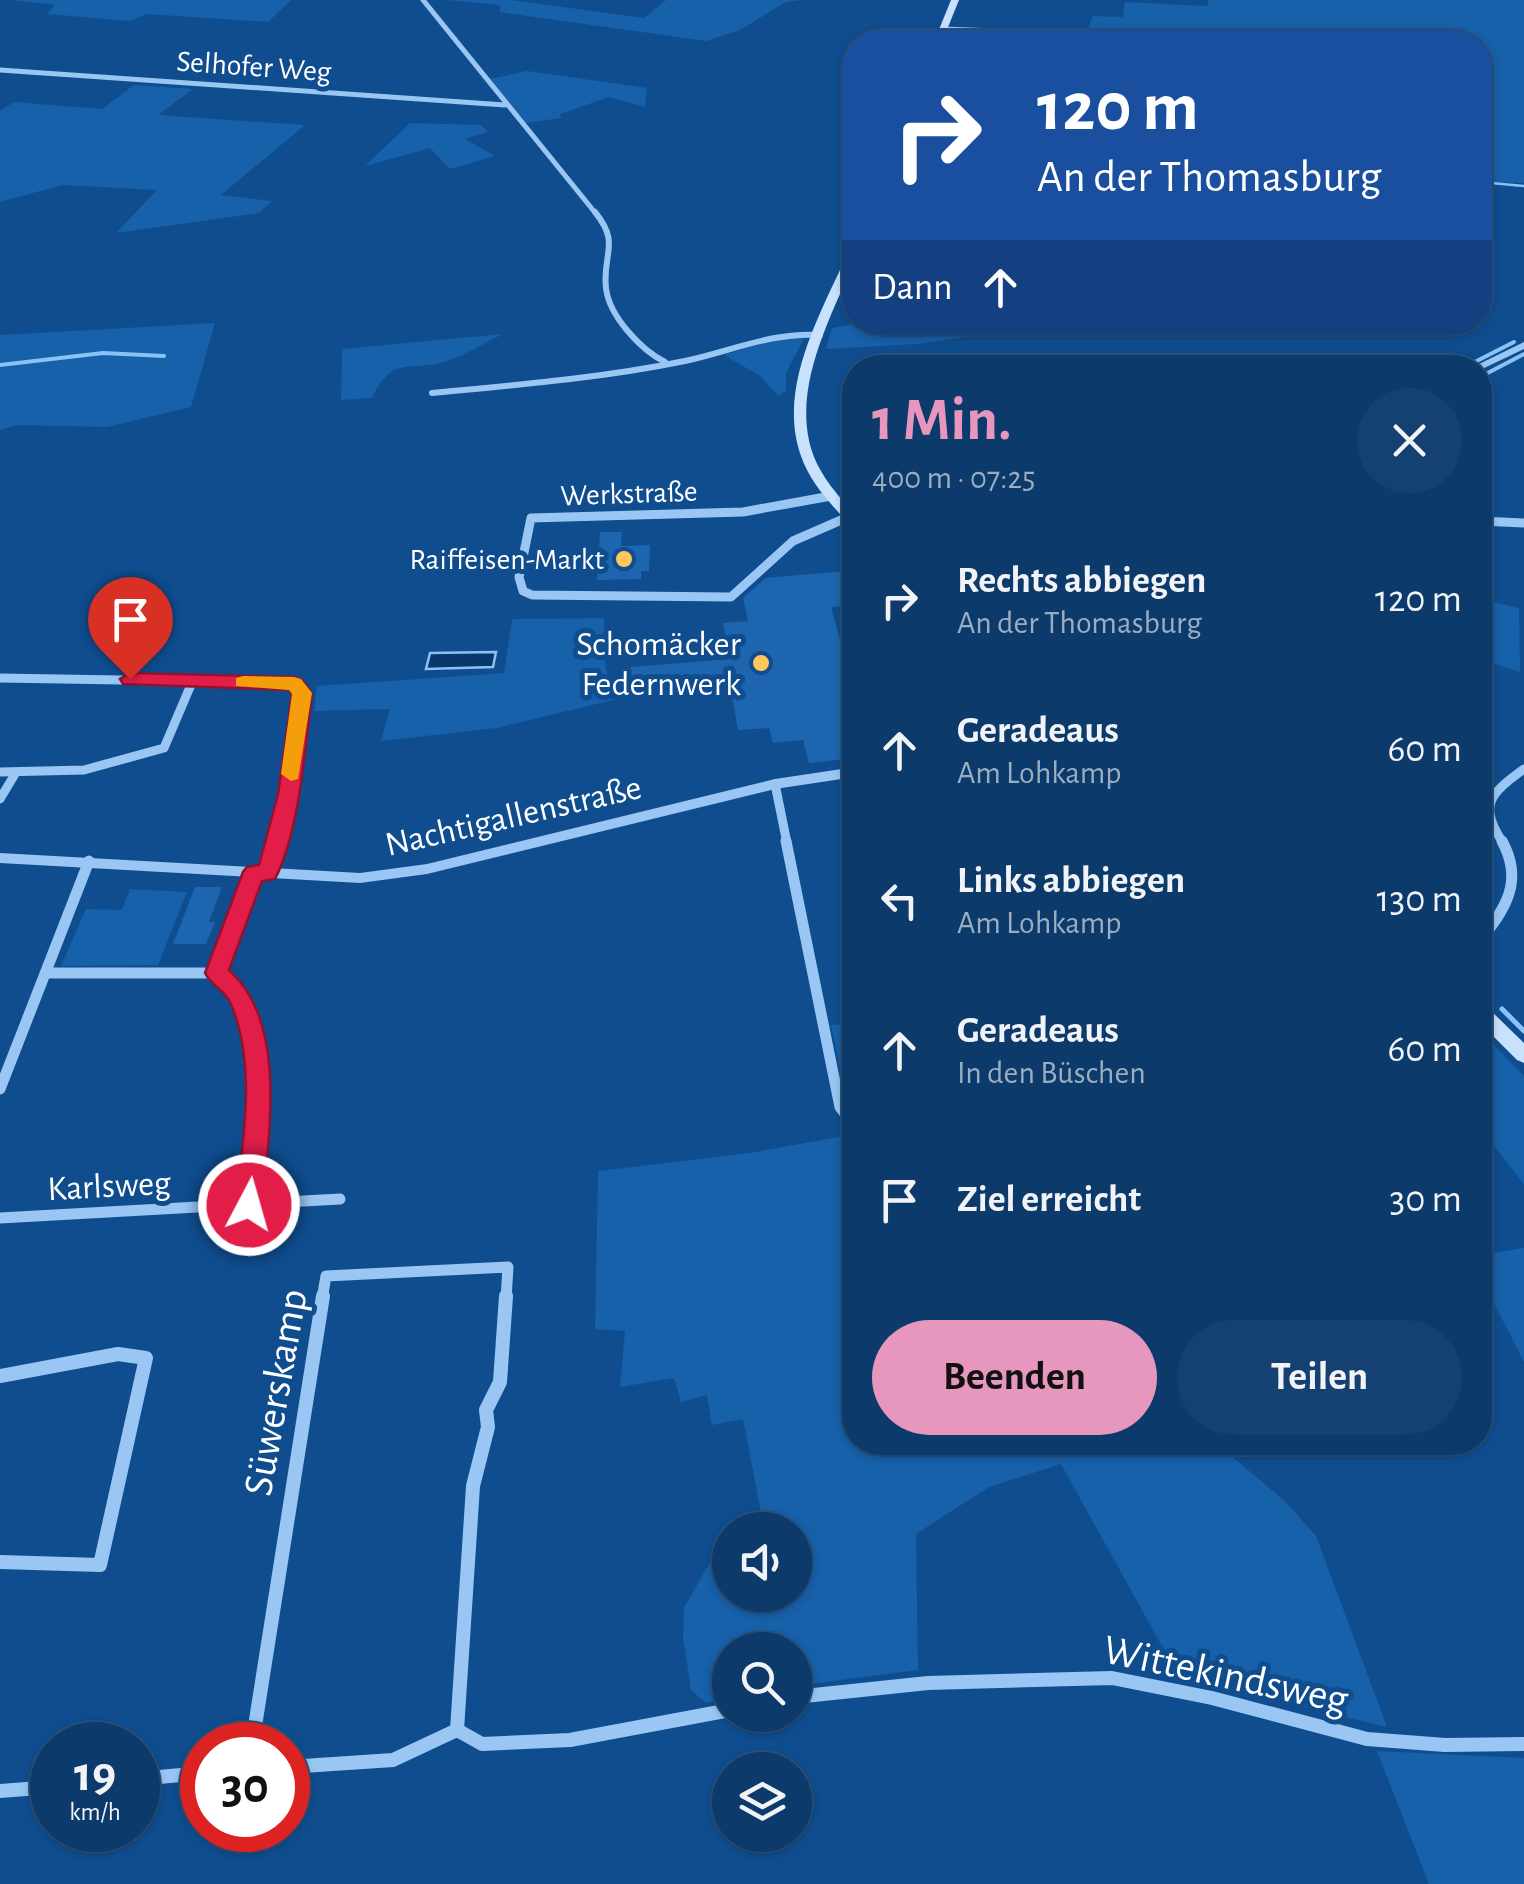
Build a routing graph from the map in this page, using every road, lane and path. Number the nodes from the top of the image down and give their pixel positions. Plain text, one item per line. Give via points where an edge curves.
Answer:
1 (422, 0) edge
2 (955, 0) edge
3 (943, 29) joint
4 (971, 30) edge
5 (0, 70) edge
6 (505, 105) junction
7 (842, 280) edge
8 (820, 335) junction
9 (1524, 345) edge
10 (1492, 360) edge
11 (665, 362) junction
12 (432, 393) dead end
13 (831, 496) junction
14 (842, 507) edge
15 (1492, 521) edge
16 (842, 522) edge
17 (1524, 523) edge
18 (0, 678) edge
19 (192, 680) junction
20 (1524, 769) edge
21 (0, 772) edge
22 (14, 774) junction
23 (842, 774) edge
24 (775, 784) junction
25 (0, 799) edge
26 (1492, 799) edge
27 (1492, 827) edge
28 (0, 858) edge
29 (89, 861) junction
30 (261, 873) junction
31 (1492, 925) edge
32 (216, 973) junction
33 (46, 974) junction
34 (1492, 1023) edge
35 (1524, 1055) edge
36 (0, 1089) edge
37 (842, 1110) edge
38 (340, 1200) dead end
39 (249, 1205) junction
40 (0, 1218) edge
41 (0, 1376) edge
42 (0, 1562) edge
43 (812, 1696) edge
44 (712, 1714) edge
45 (256, 1722) edge
46 (457, 1730) junction
47 (1524, 1744) edge
48 (310, 1766) edge
49 (30, 1789) edge
50 (0, 1792) edge

1 - 6 street
2 - 3 main road
3 - 4 street
5 - 6 street, Selhofer Weg
6 - 11 street via 607,227 606,292 646,352
7 - 8 main road
8 - 11 street via 785,333
8 - 13 main road via 802,380 798,414 803,444
9 - 10 street
11 - 12 street via 576,380
13 - 14 main road
13 - 16 street, Werkstraße via 742,512 531,518 522,591 731,598 792,541
15 - 17 street
18 - 19 street
19 - 22 street via 164,748 96,767
19 - 30 street via 294,684 302,693 288,794
20 - 26 street
21 - 22 street
22 - 25 street
23 - 24 street, Nachtigallenstraße
24 - 30 street, Nachtigallenstraße via 427,870 360,878
24 - 37 street
27 - 31 street via 1515,886
28 - 29 street, Nachtigallenstraße
29 - 30 street, Nachtigallenstraße
29 - 33 street
30 - 32 street
32 - 33 street
32 - 39 street via 237,992 253,1031 258,1115
33 - 36 street
34 - 35 main road
38 - 39 street, Karlsweg
39 - 40 street, Karlsweg
41 - 42 street via 118,1354 146,1358 100,1565
43 - 47 street, Wittekindsweg via 928,1683 1112,1678 1367,1738
44 - 46 street via 570,1740 482,1744
45 - 46 street, Süwerskamp via 326,1276 508,1267 500,1382 486,1410 473,1486
46 - 48 street via 393,1760
49 - 50 street

